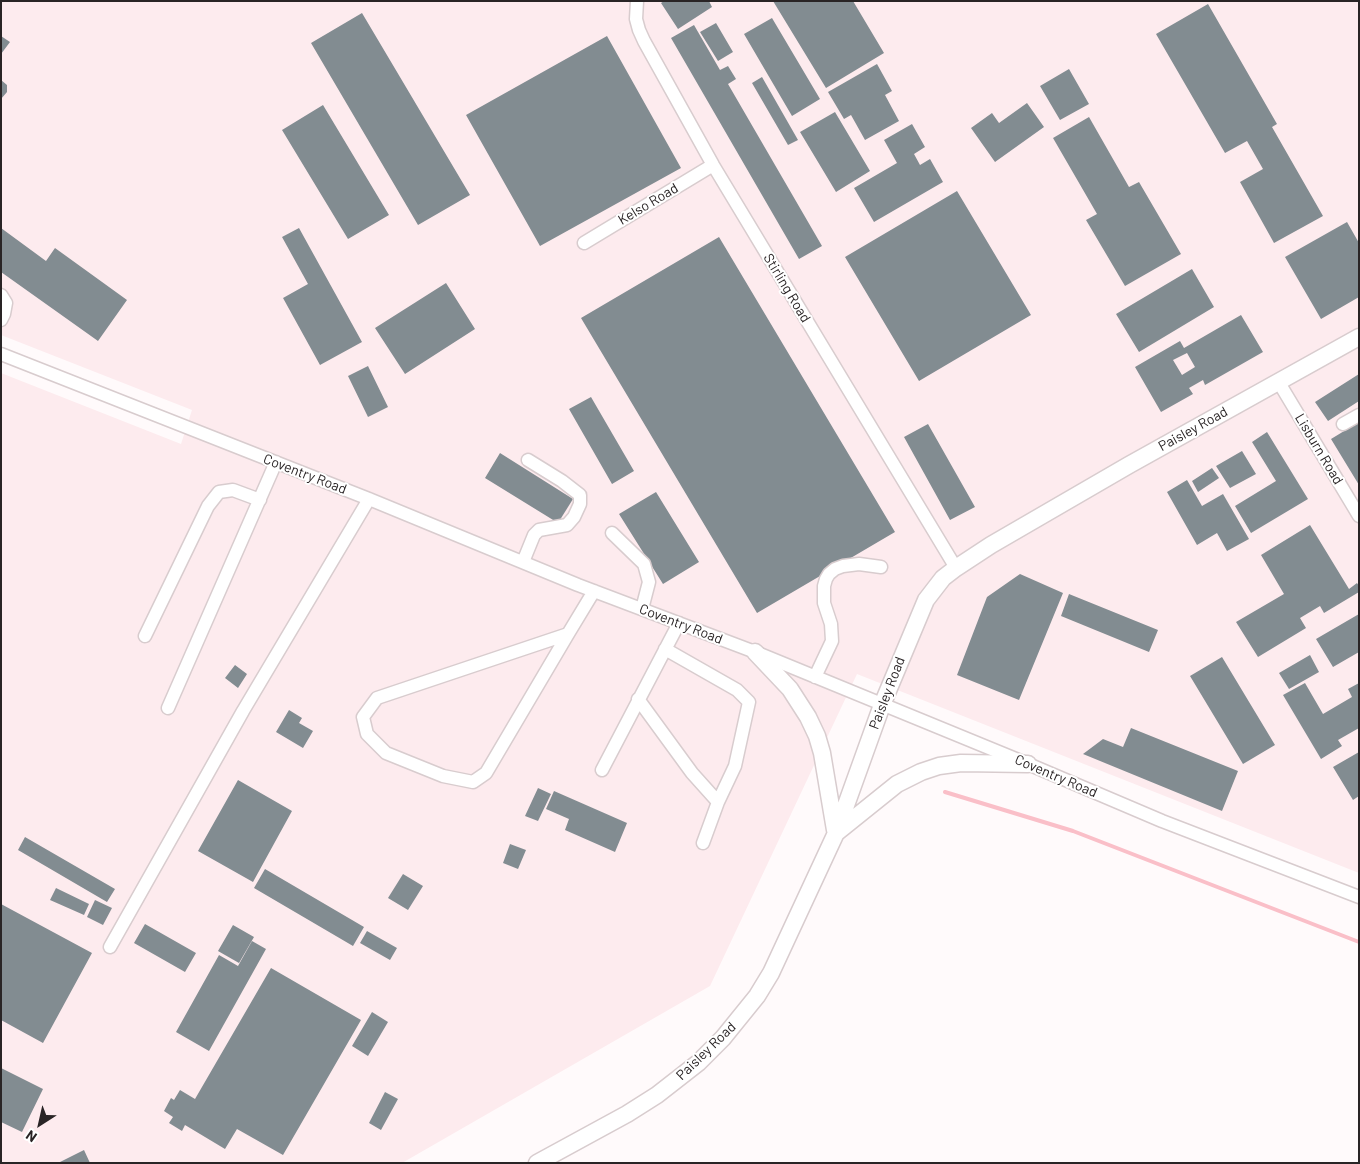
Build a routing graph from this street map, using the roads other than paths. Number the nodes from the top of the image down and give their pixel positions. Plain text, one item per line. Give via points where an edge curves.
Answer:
1 (637, 1) edge
2 (713, 165) junction
3 (584, 243) dead end
4 (1, 295) edge
5 (1, 320) edge
6 (1359, 338) edge
7 (1, 354) edge
8 (1278, 381) junction
9 (1359, 415) edge
10 (1343, 424) dead end
11 (528, 460) dead end
12 (276, 462) junction
13 (369, 499) junction
14 (260, 500) junction
15 (1359, 516) edge
16 (612, 532) dead end
17 (523, 562) junction
18 (881, 568) dead end
19 (956, 568) junction
20 (594, 591) junction
21 (642, 609) junction
22 (679, 623) junction
23 (568, 634) junction
24 (145, 636) dead end
25 (665, 649) junction
26 (755, 652) junction
27 (815, 677) junction
28 (638, 699) junction
29 (882, 705) junction
30 (168, 708) dead end
31 (1028, 764) junction
32 (602, 770) dead end
33 (718, 802) junction
34 (836, 833) junction
35 (703, 843) dead end
36 (1359, 897) edge
37 (110, 947) dead end
38 (536, 1163) edge

1 - 2 street, Stirling Road via 636,19 644,41
2 - 3 street, Kelso Road
2 - 19 street, Stirling Road
4 - 5 street via 6,303
6 - 8 main road, Paisley Road
7 - 12 street, Coventry Road
8 - 15 street, Lisburn Road
8 - 19 main road, Paisley Road via 1128,465
9 - 10 street
11 - 17 street via 580,495 580,504 567,525 545,528 534,535
12 - 13 street, Coventry Road
12 - 14 street
13 - 17 street, Coventry Road
13 - 37 street
14 - 24 street via 233,490 219,492 208,506
14 - 30 street
16 - 21 street via 644,564 649,582
17 - 20 street, Coventry Road
18 - 27 street via 859,564 843,566 829,574 824,586 824,603 831,624 832,641
19 - 29 main road, Paisley Road via 943,578 926,600
20 - 21 street, Coventry Road
20 - 23 street
21 - 22 street, Coventry Road
22 - 25 street
22 - 26 street, Coventry Road
23 - 23 street via 486,773 473,782 443,776 386,753 367,734 363,717 377,698
25 - 28 street
25 - 33 street via 738,690 749,702 735,766
26 - 27 street, Coventry Road
26 - 34 main road via 790,689 817,736
27 - 29 street, Coventry Road
28 - 32 street
28 - 33 street via 692,773
29 - 31 street, Coventry Road
29 - 34 main road, Paisley Road
31 - 34 main road via 961,763 921,772 898,784
31 - 36 street, Coventry Road via 1162,821
33 - 35 street
34 - 38 main road, Paisley Road via 771,973 723,1038 657,1095

